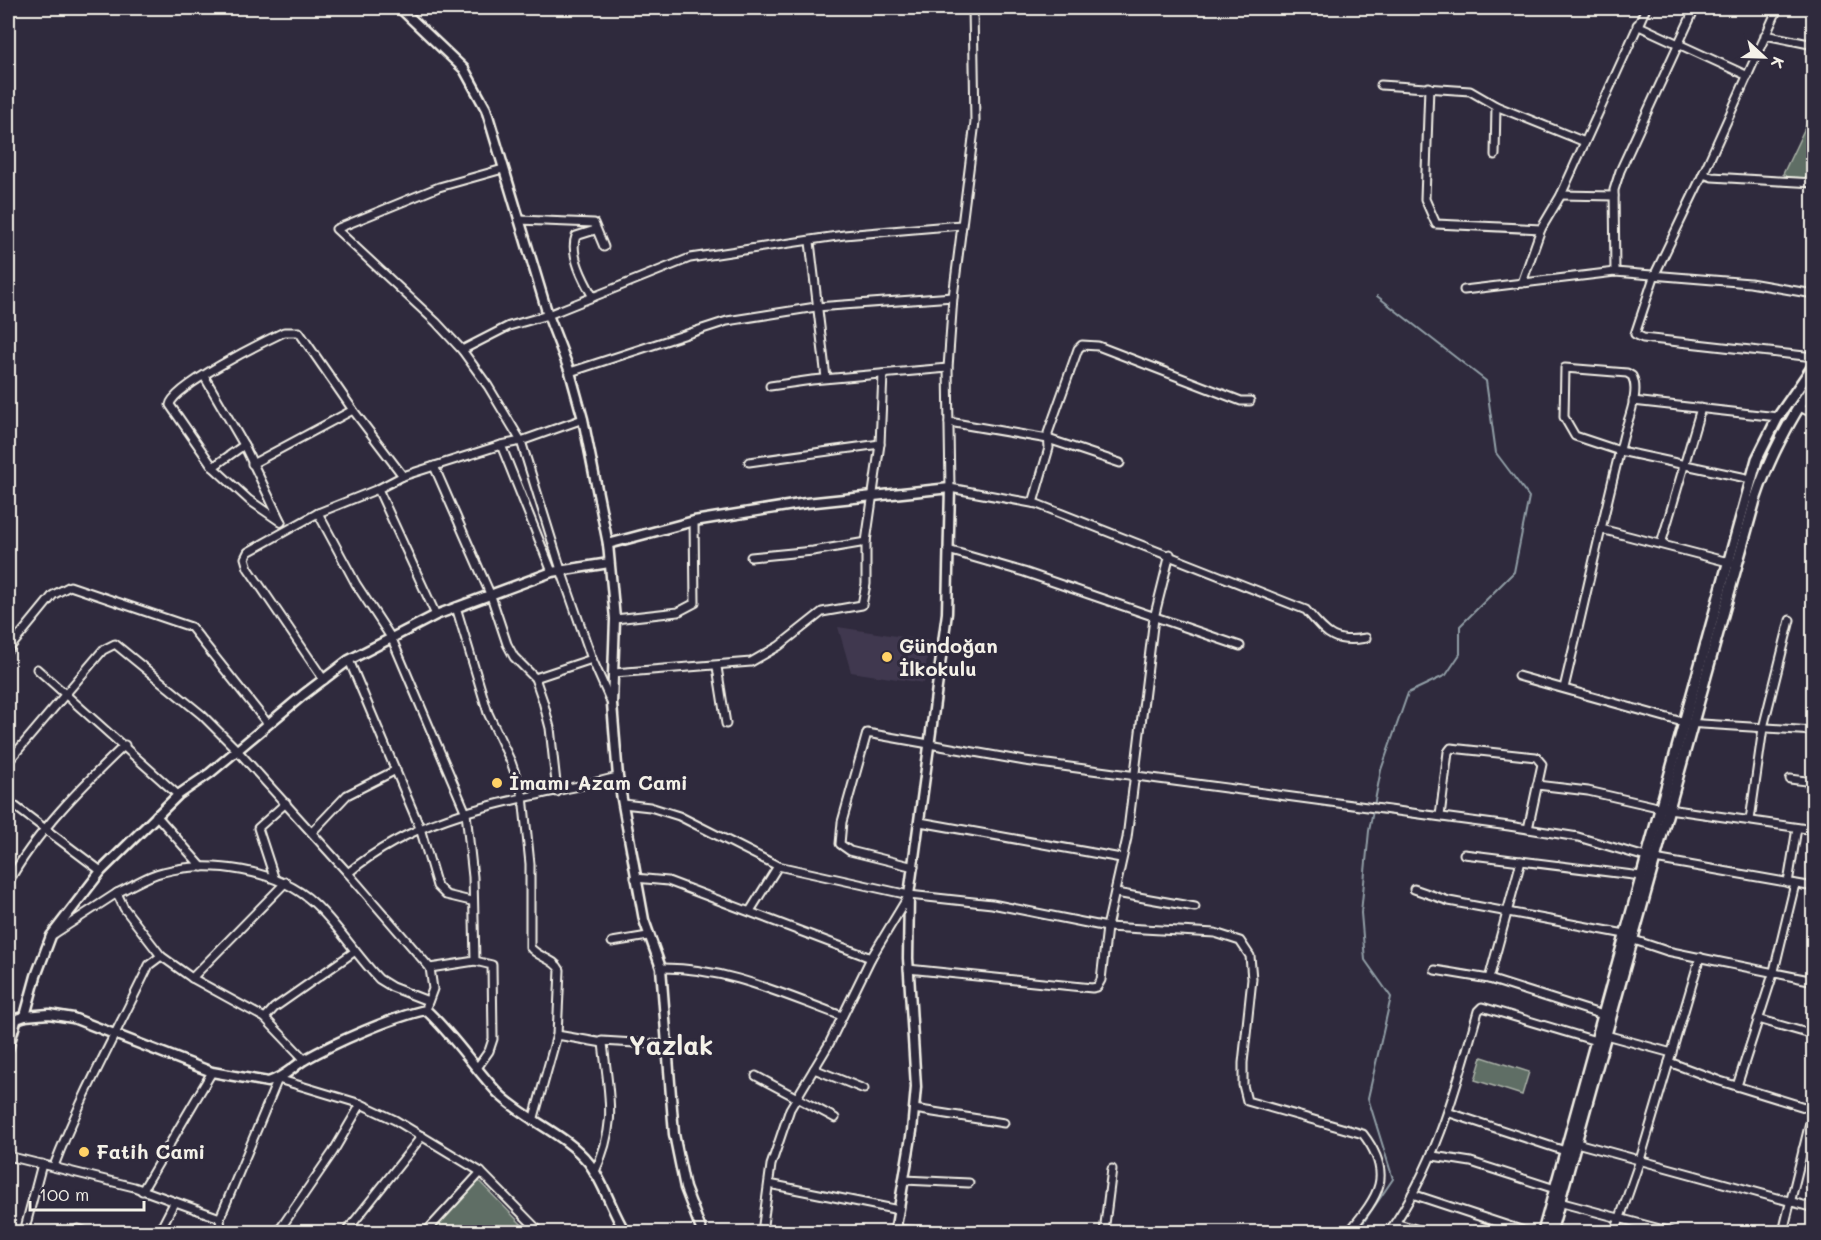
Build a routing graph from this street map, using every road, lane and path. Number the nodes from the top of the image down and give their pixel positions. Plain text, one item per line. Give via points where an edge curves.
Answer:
1 (400, 8) edge
2 (973, 8) edge
3 (1646, 8) edge
4 (1695, 8) edge
5 (1778, 8) edge
6 (1637, 25) junction
7 (1764, 35) junction
8 (1679, 43) junction
9 (1814, 45) edge
10 (1748, 76) junction
11 (1381, 85) dead end
12 (1429, 87) junction
13 (1496, 106) junction
14 (1585, 142) junction
15 (1495, 154) dead end
16 (503, 169) junction
17 (1703, 174) junction
18 (1814, 183) edge
19 (1561, 195) junction
20 (1614, 196) junction
21 (519, 220) junction
22 (961, 225) junction
23 (1541, 229) junction
24 (595, 230) junction
25 (810, 242) junction
26 (604, 247) dead end
27 (1615, 272) junction
28 (1655, 274) junction
29 (1522, 283) junction
30 (1464, 290) dead end
31 (1814, 294) edge
32 (593, 297) junction
33 (953, 297) junction
34 (816, 307) junction
35 (548, 315) junction
36 (462, 350) junction
37 (1814, 357) edge
38 (1814, 365) edge
39 (948, 368) junction
40 (570, 372) junction
41 (883, 374) junction
42 (204, 376) junction
43 (826, 378) junction
44 (1814, 383) edge
45 (770, 386) dead end
46 (1250, 401) dead end
47 (1633, 401) junction
48 (1798, 406) junction
49 (1701, 408) junction
50 (353, 410) junction
51 (1814, 414) edge
52 (1778, 417) junction
53 (583, 419) junction
54 (949, 422) junction
55 (1048, 439) junction
56 (521, 441) junction
57 (501, 444) junction
58 (880, 444) junction
59 (244, 445) junction
60 (1620, 451) junction
61 (749, 462) dead end
62 (1120, 463) dead end
63 (252, 464) junction
64 (1683, 465) junction
65 (435, 466) junction
66 (213, 467) junction
67 (403, 476) junction
68 (1751, 479) junction
69 (950, 488) junction
70 (378, 489) junction
71 (873, 496) junction
72 (1033, 503) junction
73 (318, 513) junction
74 (694, 521) junction
75 (284, 525) junction
76 (1601, 529) junction
77 (866, 542) junction
78 (608, 544) junction
79 (1661, 544) junction
80 (948, 550) junction
81 (1170, 554) junction
82 (751, 557) dead end
83 (609, 563) junction
84 (1732, 563) junction
85 (556, 571) junction
86 (491, 596) junction
87 (456, 607) junction
88 (436, 615) junction
89 (1154, 618) junction
90 (615, 619) junction
91 (1790, 620) dead end
92 (1366, 638) dead end
93 (392, 639) junction
94 (1240, 646) dead end
95 (8, 650) edge
96 (592, 659) junction
97 (349, 660) junction
98 (717, 667) junction
99 (37, 669) dead end
100 (614, 674) junction
101 (1518, 676) dead end
102 (534, 678) junction
103 (324, 680) junction
104 (1564, 688) junction
105 (66, 695) junction
106 (612, 704) junction
107 (1690, 723) junction
108 (268, 724) junction
109 (726, 724) dead end
110 (1763, 728) junction
111 (1814, 731) edge
112 (930, 743) junction
113 (125, 745) junction
114 (236, 749) junction
115 (8, 762) edge
116 (396, 770) junction
117 (1135, 776) junction
118 (618, 777) junction
119 (1790, 779) dead end
120 (1814, 782) edge
121 (1537, 785) junction
122 (557, 792) junction
123 (178, 795) junction
124 (524, 796) junction
125 (286, 803) junction
126 (623, 804) junction
127 (9, 805) edge
128 (1666, 808) junction
129 (466, 813) junction
130 (156, 815) junction
131 (1440, 816) junction
132 (1750, 820) junction
133 (920, 822) junction
134 (420, 828) junction
135 (1797, 828) junction
136 (1528, 829) junction
137 (1814, 830) edge
138 (46, 831) junction
139 (312, 832) junction
140 (1464, 854) dead end
141 (1121, 858) junction
142 (1652, 858) junction
143 (1521, 861) junction
144 (778, 866) junction
145 (201, 867) junction
146 (914, 867) junction
147 (101, 871) junction
148 (348, 873) junction
149 (1641, 876) junction
150 (274, 877) junction
151 (635, 878) junction
152 (286, 882) junction
153 (8, 883) edge
154 (1792, 883) junction
155 (1814, 887) edge
156 (1414, 890) dead end
157 (117, 893) junction
158 (1116, 893) junction
159 (909, 895) junction
160 (471, 901) junction
161 (1195, 907) dead end
162 (750, 911) junction
163 (1507, 912) junction
164 (1107, 927) junction
165 (1625, 934) junction
166 (51, 936) junction
167 (648, 936) junction
168 (1634, 940) junction
169 (612, 942) dead end
170 (354, 952) junction
171 (161, 957) junction
172 (1700, 957) junction
173 (871, 958) junction
174 (475, 961) junction
175 (430, 968) junction
176 (661, 968) junction
177 (908, 969) junction
178 (1435, 970) dead end
179 (1774, 971) junction
180 (192, 978) junction
181 (1489, 979) junction
182 (1814, 981) edge
183 (427, 1006) junction
184 (1603, 1015) junction
185 (25, 1016) junction
186 (842, 1016) junction
187 (265, 1018) junction
188 (1758, 1019) junction
189 (12, 1021) edge
190 (116, 1034) junction
191 (557, 1035) junction
192 (1814, 1035) edge
193 (1600, 1036) junction
194 (603, 1043) junction
195 (668, 1045) junction
196 (8, 1049) edge
197 (1672, 1053) junction
198 (305, 1060) junction
199 (1669, 1062) junction
200 (477, 1068) junction
201 (814, 1069) junction
202 (212, 1072) junction
203 (756, 1077) dead end
204 (278, 1079) junction
205 (1737, 1086) junction
206 (864, 1089) dead end
207 (796, 1099) junction
208 (361, 1104) junction
209 (914, 1109) junction
210 (1813, 1110) edge
211 (1450, 1113) junction
212 (835, 1118) dead end
213 (532, 1121) junction
214 (1004, 1123) dead end
215 (422, 1136) junction
216 (1570, 1145) junction
217 (1803, 1149) junction
218 (1814, 1152) edge
219 (8, 1156) edge
220 (1433, 1156) junction
221 (1640, 1160) junction
222 (42, 1164) junction
223 (54, 1166) junction
224 (1112, 1169) dead end
225 (480, 1172) junction
226 (594, 1174) junction
227 (904, 1180) junction
228 (969, 1183) dead end
229 (769, 1184) junction
230 (1555, 1189) junction
231 (142, 1191) junction
232 (1412, 1194) junction
233 (1556, 1201) junction
234 (1790, 1202) junction
235 (174, 1203) junction
236 (1814, 1208) edge
237 (899, 1210) junction
238 (220, 1218) junction
239 (1619, 1218) junction
240 (1395, 1223) junction
241 (78, 1229) dead end
242 (896, 1231) edge
243 (1409, 1231) edge
244 (24, 1233) edge
245 (87, 1233) edge
246 (159, 1233) edge
247 (221, 1233) edge
248 (278, 1233) edge
249 (346, 1233) edge
250 (426, 1233) edge
251 (540, 1233) edge
252 (625, 1233) edge
253 (702, 1233) edge
254 (762, 1233) edge
255 (935, 1233) edge
256 (1104, 1233) edge
257 (1349, 1233) edge
258 (1389, 1233) edge
259 (1426, 1233) edge
260 (1527, 1233) edge
261 (1543, 1233) edge
262 (1551, 1233) edge
263 (1615, 1233) edge
264 (1671, 1233) edge
265 (1783, 1233) edge

1 - 16 street via 465,69 486,109
2 - 22 street via 975,122
3 - 6 street
4 - 8 street
5 - 7 street
6 - 8 street
6 - 14 street
7 - 9 street
7 - 10 street
8 - 10 street
8 - 20 street via 1620,171
10 - 17 street
11 - 12 street
12 - 13 street via 1470,91
12 - 23 street via 1425,199 1436,224
13 - 14 street
13 - 15 street
14 - 19 street
16 - 21 street
16 - 36 street via 439,187 336,229
17 - 18 street
17 - 28 street
19 - 20 street
19 - 23 street
20 - 27 street
21 - 24 street via 584,221 594,223
21 - 35 street
22 - 25 street via 844,235
22 - 33 street
23 - 29 street
24 - 26 street
24 - 32 street via 576,237 573,245
25 - 32 street via 690,258
25 - 34 street
27 - 28 street
27 - 29 street
28 - 31 street
28 - 37 street via 1635,334
29 - 30 street
32 - 35 street
33 - 34 street
33 - 39 street
34 - 40 street via 727,321
34 - 43 street
35 - 36 street via 509,326
35 - 40 street
36 - 56 street
38 - 52 main road
39 - 41 street
39 - 54 street
40 - 53 street
41 - 43 street
41 - 58 street
42 - 50 street via 284,332 299,332
42 - 59 street
42 - 66 street via 174,396 170,405
43 - 45 street
44 - 48 main road
46 - 55 street via 1241,401 1098,346 1082,345 1077,349
47 - 49 street
47 - 60 street
47 - 60 street via 1632,376 1565,368 1564,417 1575,436
48 - 51 street
48 - 84 main road via 1769,458
49 - 52 street
49 - 64 street
50 - 63 street
50 - 67 street
52 - 68 main road
53 - 56 street
53 - 78 street
54 - 55 street
54 - 69 street
55 - 62 street
55 - 72 street via 1049,448
56 - 57 street
56 - 85 street
57 - 65 street
57 - 85 street
58 - 61 street
58 - 71 street
59 - 63 street
59 - 66 street
60 - 64 street
60 - 76 street
63 - 75 street
64 - 68 street
64 - 79 street
65 - 67 street
65 - 86 street
66 - 75 street
67 - 70 street
68 - 84 main road
69 - 71 street
69 - 72 street
69 - 80 street
70 - 73 street
70 - 88 street
71 - 74 street
71 - 77 street
72 - 81 street
73 - 75 street
73 - 93 street via 356,584
74 - 78 street
74 - 90 street via 694,603 678,612
75 - 103 street via 245,558 255,579
76 - 79 street
76 - 104 street
77 - 82 street
77 - 98 street via 862,605 822,612 761,658
78 - 83 street
79 - 84 street
80 - 89 street
80 - 112 street via 947,613
81 - 89 street
81 - 92 street via 1306,610 1333,638
83 - 85 street
83 - 90 street
84 - 107 main road
85 - 86 street
85 - 96 street
86 - 87 street
86 - 102 street via 511,651
87 - 88 street
87 - 124 street via 488,713
88 - 93 street
89 - 94 street
89 - 117 street
90 - 100 street
91 - 110 street
93 - 97 street
93 - 129 street
95 - 108 street via 52,594 70,586 191,627
96 - 102 street
96 - 106 street
97 - 103 street
97 - 116 street
98 - 100 street
98 - 109 street
99 - 105 street
100 - 106 street
101 - 104 street
102 - 122 street via 550,728
103 - 108 street
104 - 107 street
105 - 113 street
105 - 114 street via 103,650 115,645 202,715
105 - 115 street
106 - 118 street
107 - 110 street
107 - 128 main road
108 - 114 street
110 - 111 street
110 - 132 street
112 - 117 street
112 - 133 street
112 - 146 street via 867,733 842,822 840,844 850,851
113 - 123 street
113 - 138 street
114 - 123 street
114 - 125 street
116 - 134 street
116 - 139 street via 347,795
117 - 131 street
117 - 141 street
118 - 122 street
118 - 126 street
119 - 120 street
121 - 128 street via 1588,791
121 - 131 street via 1542,764 1536,757 1452,748
121 - 136 street
122 - 124 street
123 - 130 street
124 - 129 street
124 - 191 street via 530,864 528,941 534,951 557,964 560,970
125 - 139 street
125 - 150 street via 258,828
126 - 144 street via 679,816
126 - 151 street
127 - 138 street
128 - 132 street
128 - 142 main road
129 - 134 street
129 - 160 street
130 - 145 street
130 - 147 street
131 - 136 street
132 - 135 street
133 - 141 street
133 - 146 street
134 - 148 street via 372,852
134 - 160 street via 437,886 446,895
135 - 137 street
135 - 154 street
136 - 142 street via 1578,837
138 - 147 street
138 - 153 street via 36,837
139 - 148 street
140 - 143 street
141 - 158 street
142 - 149 main road
142 - 154 street
142 - 168 main road
143 - 149 street
143 - 163 street
144 - 159 street
144 - 162 street
145 - 150 street
145 - 157 street via 160,872
146 - 159 street
147 - 166 street
148 - 175 street
149 - 165 main road
150 - 152 street
151 - 162 street via 668,881
151 - 167 street
152 - 170 street via 315,904
152 - 180 street
154 - 155 street
154 - 179 street
156 - 163 street
157 - 166 street
157 - 171 street
158 - 161 street
158 - 164 street
159 - 164 street via 992,904
159 - 173 street
159 - 177 street
160 - 174 street
162 - 173 street
163 - 165 street
163 - 181 street
164 - 177 street via 1097,987
164 - 257 street via 1215,933 1240,941 1250,956 1252,978 1243,1063 1246,1101 1363,1134 1382,1170 1381,1185
165 - 168 street
165 - 184 main road
166 - 185 street
167 - 169 street
167 - 176 street
168 - 172 street
168 - 193 main road
170 - 183 street via 379,979
170 - 187 street
171 - 180 street
171 - 190 street via 150,965
172 - 179 street
172 - 197 street
173 - 186 street
174 - 175 street
174 - 200 street via 487,962 494,970 493,1039
175 - 183 street via 433,989
176 - 186 street via 689,968 743,978
176 - 195 street
177 - 209 street
178 - 181 street
179 - 182 street
179 - 188 street
180 - 187 street
181 - 184 street
183 - 198 street
183 - 200 street
184 - 193 main road
185 - 189 street
185 - 190 street via 73,1018
186 - 201 street
187 - 198 street
188 - 192 street
188 - 205 street
189 - 196 street
190 - 202 street
190 - 223 street via 74,1113
191 - 194 street
191 - 213 street
193 - 197 street
193 - 211 street via 1482,1007
193 - 216 main road
194 - 195 street
194 - 226 street via 612,1121 607,1146
195 - 253 street via 674,1134 685,1188
197 - 199 street
198 - 204 street
199 - 205 street
199 - 221 street
200 - 213 street
201 - 206 street
201 - 207 street
202 - 204 street via 268,1082
202 - 231 street
203 - 207 street
204 - 208 street
204 - 238 street
205 - 210 street
207 - 212 street
207 - 229 street via 775,1154
208 - 215 street
208 - 248 street
209 - 214 street
209 - 227 street
210 - 217 street
211 - 216 street
211 - 220 street
213 - 226 street via 566,1141
215 - 225 street
215 - 249 street
216 - 221 street
216 - 230 main road
216 - 233 main road
217 - 218 street
217 - 234 street
219 - 222 street
220 - 230 street via 1471,1162
220 - 232 street
221 - 234 street
221 - 239 street
222 - 223 street
222 - 244 street
223 - 231 street
224 - 256 street
225 - 250 street
225 - 251 street
226 - 252 street
227 - 228 street
227 - 237 street
229 - 237 street
229 - 254 street
230 - 233 main road
231 - 235 street
232 - 240 street
232 - 260 street
233 - 239 street
233 - 261 main road
233 - 262 main road
234 - 236 street
234 - 265 street
235 - 238 street
235 - 246 street
237 - 242 street
238 - 247 street
239 - 263 street
239 - 264 street
240 - 243 street
240 - 258 street
241 - 245 street
242 - 255 street
243 - 259 street

